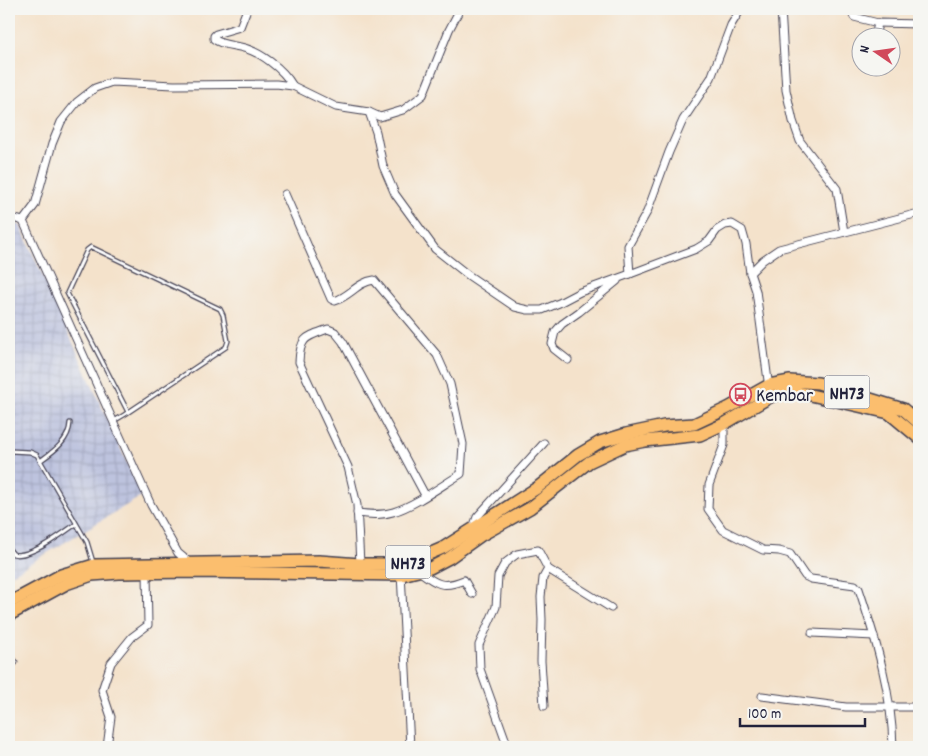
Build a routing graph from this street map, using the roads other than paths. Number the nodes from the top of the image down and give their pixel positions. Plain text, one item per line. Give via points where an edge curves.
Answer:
1 (246, 9) edge
2 (460, 9) edge
3 (741, 9) edge
4 (780, 9) edge
5 (850, 9) edge
6 (878, 23) junction
7 (919, 24) edge
8 (877, 28) edge
9 (293, 86) junction
10 (369, 112) junction
11 (285, 194) dead end
12 (919, 214) edge
13 (9, 217) edge
14 (23, 220) junction
15 (844, 232) junction
16 (750, 273) junction
17 (630, 274) junction
18 (621, 277) junction
19 (568, 360) dead end
20 (770, 391) junction
21 (128, 412) junction
22 (113, 422) junction
23 (70, 423) dead end
24 (919, 423) edge
25 (724, 424) junction
26 (919, 438) edge
27 (544, 443) dead end
28 (10, 450) dead end
29 (40, 460) junction
30 (425, 495) junction
31 (358, 513) junction
32 (76, 524) junction
33 (473, 529) junction
34 (9, 548) edge
35 (191, 564) junction
36 (360, 564) junction
37 (94, 565) junction
38 (400, 569) junction
39 (548, 569) junction
40 (419, 570) junction
41 (147, 573) junction
42 (472, 594) dead end
43 (9, 603) edge
44 (611, 608) dead end
45 (9, 615) edge
46 (812, 633) dead end
47 (874, 636) junction
48 (762, 696) dead end
49 (544, 706) dead end
50 (919, 707) edge
51 (889, 708) junction
52 (107, 747) edge
53 (410, 747) edge
54 (508, 747) edge
55 (893, 747) edge

1 - 9 street via 240,27 216,34 214,39 270,61 284,72
2 - 10 street via 423,95 403,110 380,117
3 - 17 street via 711,78 683,120 647,212 628,246
4 - 15 street via 786,90 793,121 800,142 837,189
5 - 6 street via 854,17
6 - 7 street
6 - 8 street
9 - 10 street via 336,107
9 - 14 street via 112,82 95,88 77,102 61,122 35,205
10 - 18 street via 383,166 395,194 435,249 499,296 515,306 542,310
11 - 30 street via 331,300 343,298 366,281 374,280 437,355 450,384 463,444 463,463 461,474
12 - 15 street
13 - 14 street
14 - 22 street
15 - 16 street via 779,249
16 - 17 street via 742,230 732,224 717,230 709,241 696,249
16 - 20 street via 756,291
17 - 18 street
18 - 19 street via 555,332 554,349
20 - 24 highway, NH73 via 790,381 818,383 903,409
20 - 25 highway, NH73
20 - 26 highway, NH73 via 796,390 889,413
20 - 33 highway, NH73 via 694,424 664,426 600,442
21 - 21 lane via 228,346 223,315 220,309 91,247 67,293
21 - 22 lane
22 - 35 street via 151,505 178,554
23 - 29 lane via 63,442
25 - 40 highway, NH73 via 700,435 625,445 589,462 530,508 449,558
25 - 47 street via 724,445 709,485 708,509 723,530 763,550 790,554 805,576 854,585 859,589
27 - 33 street via 477,517
28 - 29 lane via 30,452
29 - 32 lane
30 - 31 street via 408,507 391,513
30 - 31 street via 342,342 335,332 328,330 304,338 299,362 348,467
31 - 36 street
32 - 34 lane via 22,555 13,554
32 - 37 lane via 87,542
33 - 38 highway, NH73
35 - 36 highway, NH73 via 318,561
35 - 37 highway, NH73
36 - 38 highway, NH73
37 - 43 highway, NH73 via 61,575
38 - 40 highway, NH73
38 - 41 highway, NH73
38 - 53 street
39 - 44 street
39 - 49 street via 540,598
39 - 54 street via 538,550 517,554 505,563 498,576 496,607 479,645 480,669
40 - 42 street via 435,583 451,586 464,580
41 - 45 highway, NH73 via 92,575 66,584
41 - 52 street via 148,625 132,637 111,663 102,690 111,717
46 - 47 street
47 - 51 street
48 - 51 street via 846,707
50 - 51 street
51 - 55 street

